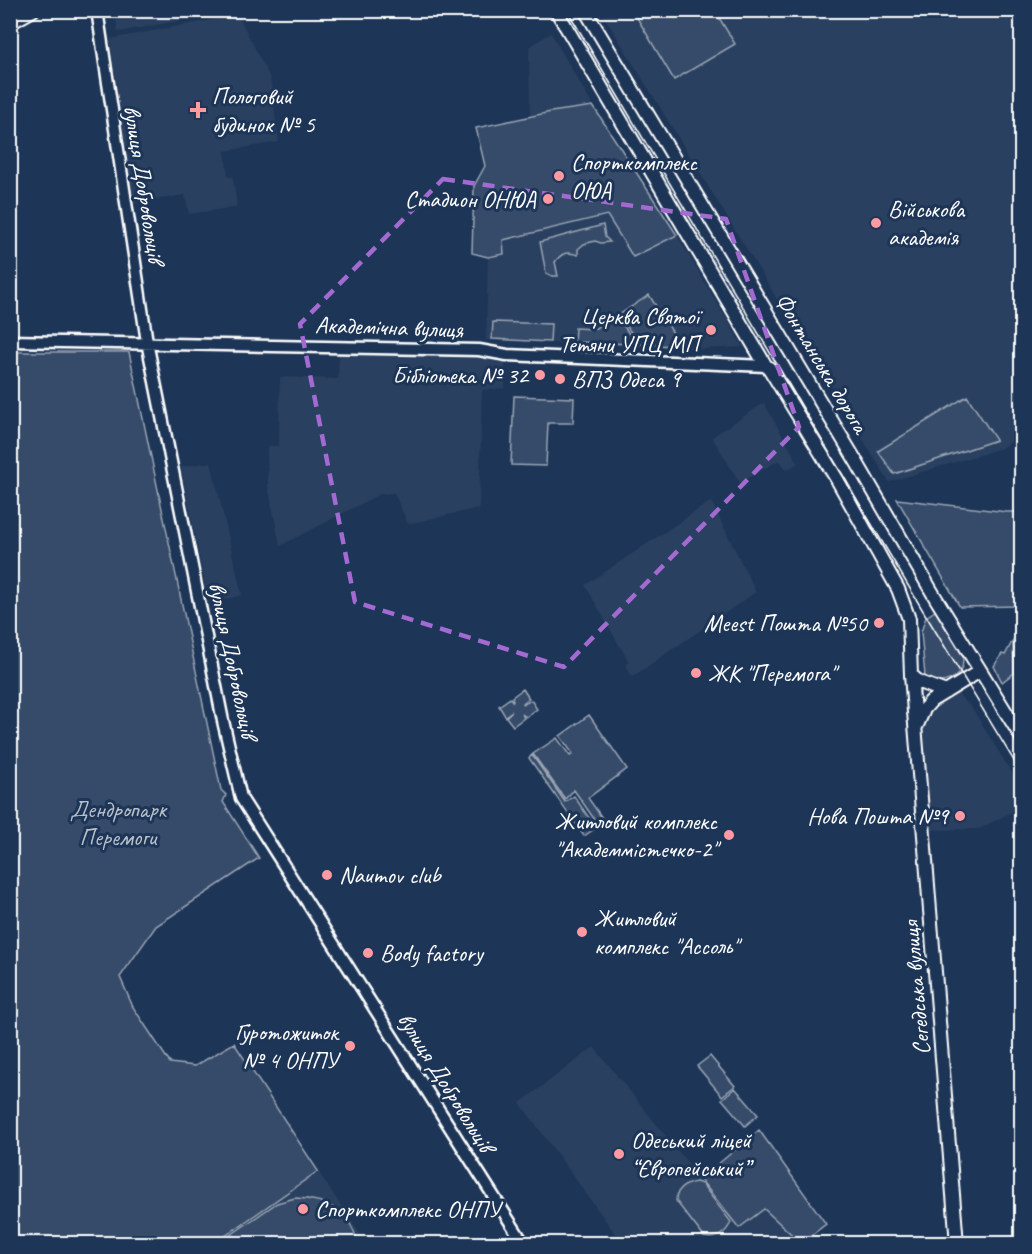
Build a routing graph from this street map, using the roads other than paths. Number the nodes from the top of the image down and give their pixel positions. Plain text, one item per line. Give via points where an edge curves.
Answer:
1 (33, 10) edge
2 (97, 10) edge
3 (556, 10) edge
4 (585, 10) edge
5 (10, 23) edge
6 (10, 341) edge
7 (147, 342) junction
8 (766, 366) junction
9 (909, 619) joint
10 (980, 671) junction
11 (911, 675) junction
12 (946, 692) junction
13 (916, 729) junction
14 (1022, 738) edge
15 (524, 1244) edge
16 (957, 1244) edge

1 - 5 main road
2 - 7 street, вулиця Добровольців
3 - 8 main road, Фонтанська дорога
4 - 10 main road, Фонтанська дорога
6 - 7 street, Академічна вулиця
7 - 8 street, Академічна вулиця via 479,350 507,355
7 - 15 street, вулиця Добровольців via 241,798
8 - 9 main road, Фонтанська дорога via 838,480 898,589
9 - 11 main road, Сегедська вулиця
10 - 12 main road
10 - 14 main road, Фонтанська дорога
11 - 12 main road
11 - 13 main road, Сегедська вулиця
12 - 13 main road via 924,709
13 - 16 main road, Сегедська вулиця

